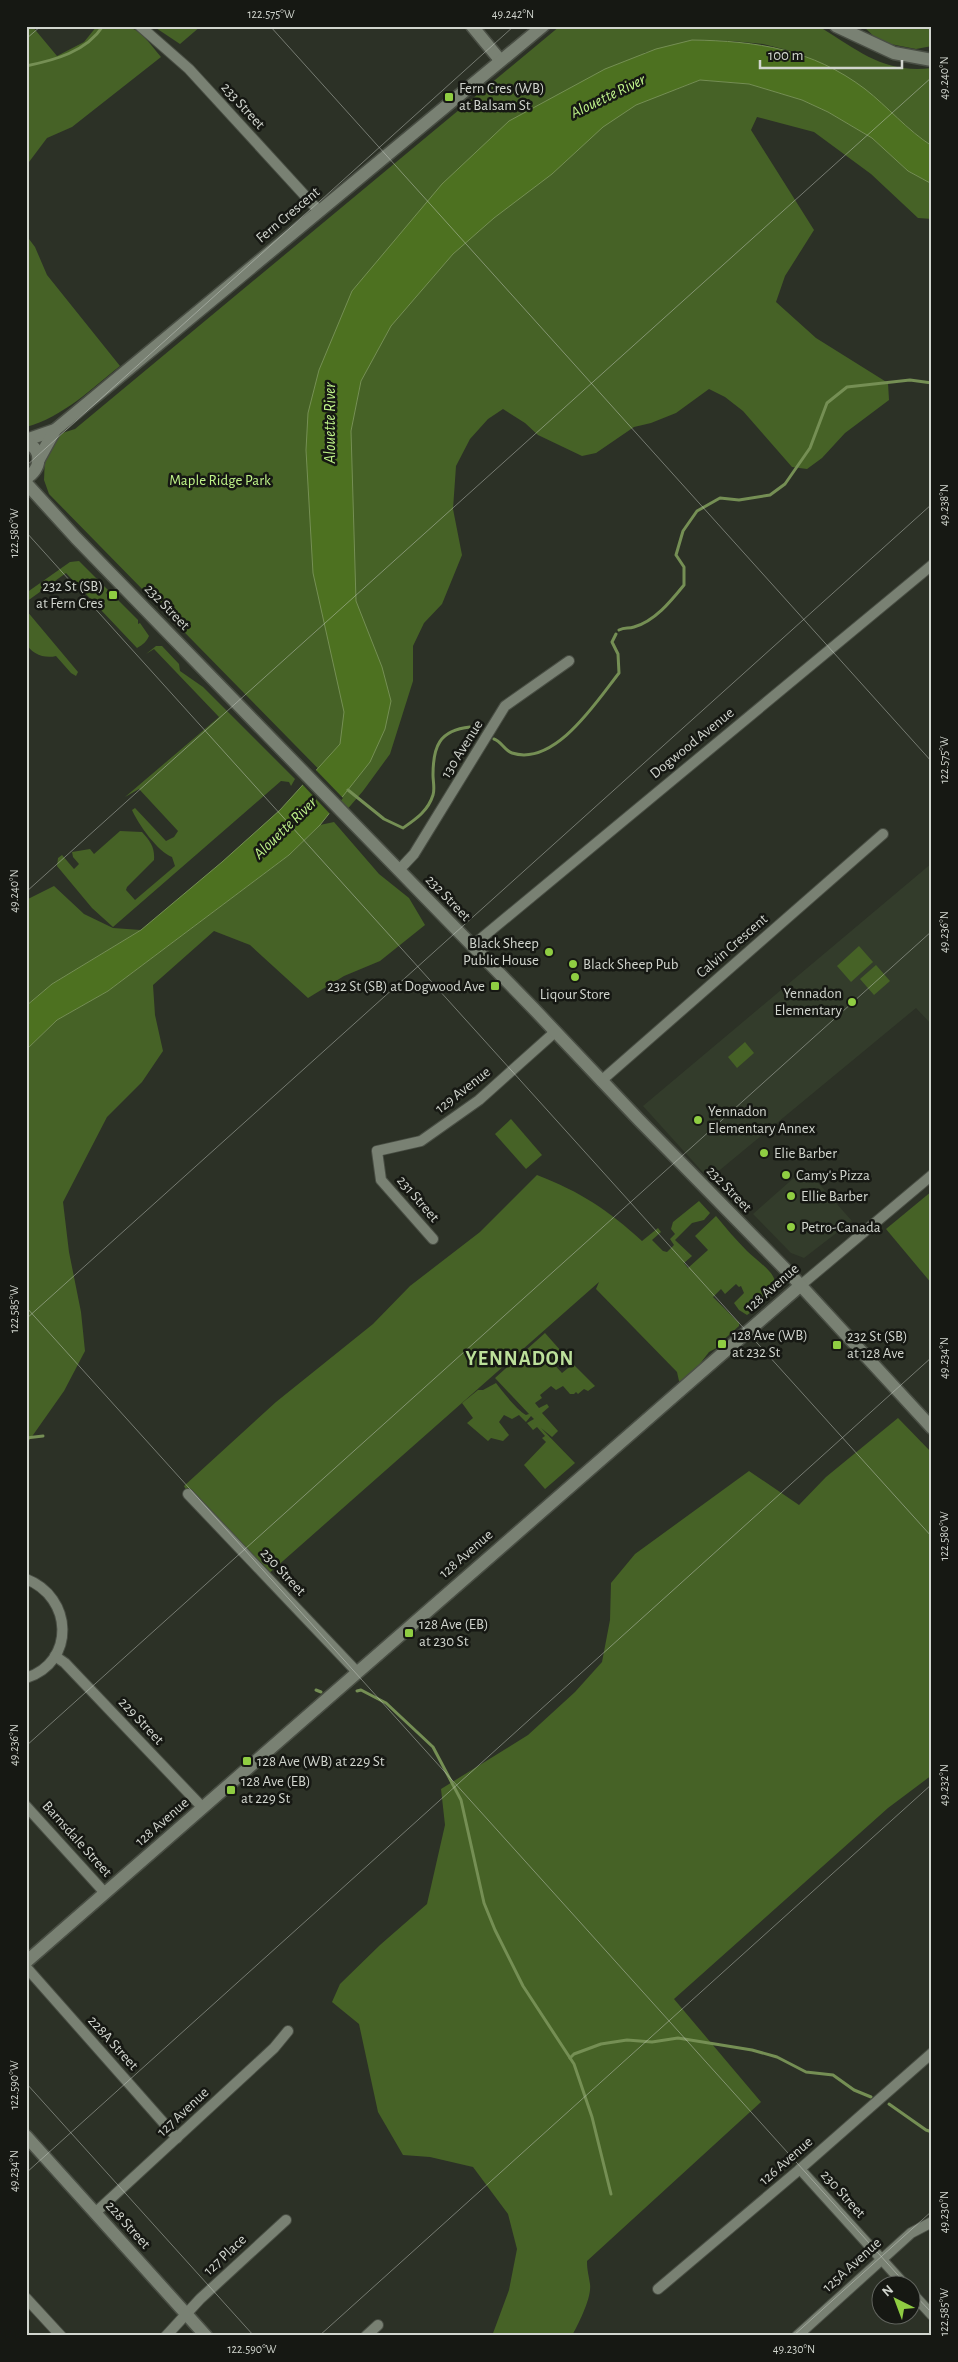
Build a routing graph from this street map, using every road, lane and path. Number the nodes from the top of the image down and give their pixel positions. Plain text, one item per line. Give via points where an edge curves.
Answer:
1 (140, 26) edge
2 (472, 26) edge
3 (543, 26) edge
4 (836, 26) edge
5 (500, 60) junction
6 (932, 60) edge
7 (318, 211) junction
8 (55, 430) junction
9 (26, 441) edge
10 (38, 464) junction
11 (26, 478) edge
12 (26, 483) edge
13 (43, 500) junction
14 (932, 565) edge
15 (569, 661) dead end
16 (883, 834) dead end
17 (398, 870) junction
18 (472, 946) junction
19 (555, 1032) junction
20 (601, 1080) junction
21 (377, 1151) joint
22 (932, 1175) edge
23 (433, 1238) dead end
24 (801, 1285) junction
25 (932, 1428) edge
26 (188, 1494) dead end
27 (26, 1579) edge
28 (55, 1656) junction
29 (357, 1672) junction
30 (26, 1678) edge
31 (26, 1806) edge
32 (202, 1808) junction
33 (105, 1893) junction
34 (26, 1962) edge
35 (26, 1967) edge
36 (288, 2031) dead end
37 (932, 2053) edge
38 (26, 2136) edge
39 (177, 2138) junction
40 (800, 2169) junction
41 (95, 2213) junction
42 (286, 2220) dead end
43 (932, 2222) edge
44 (881, 2259) junction
45 (895, 2274) edge
46 (658, 2289) dead end
47 (26, 2298) edge
48 (920, 2302) edge
49 (187, 2314) junction
50 (932, 2315) edge
51 (378, 2325) dead end
52 (61, 2336) edge
53 (166, 2336) edge
54 (206, 2336) edge
55 (366, 2336) edge
56 (797, 2336) edge

1 - 7 street, 233 Street via 189,69
2 - 5 street
3 - 5 street, Fern Crescent
4 - 6 street via 894,53
5 - 7 street, Fern Crescent
7 - 8 street, Fern Crescent
8 - 9 street, Fern Crescent
8 - 10 street, Fern Crescent
9 - 10 street via 34,447
10 - 11 street, Fern Crescent
10 - 13 street
12 - 13 street, 232 Street
13 - 17 street, 232 Street
14 - 18 street, Dogwood Avenue
15 - 17 street, 130 Avenue via 505,706 414,854
16 - 20 street, Calvin Crescent
17 - 18 street, 232 Street
18 - 19 street, 232 Street
19 - 20 street, 232 Street
19 - 21 street, 129 Avenue via 479,1100 421,1141
20 - 24 street, 232 Street
21 - 23 street, 231 Street via 381,1180
22 - 24 street, 128 Avenue
24 - 25 street, 232 Street
24 - 29 street, 128 Avenue
26 - 29 street, 230 Street
27 - 28 street via 48,1593 61,1615 63,1632
28 - 30 street via 44,1669
28 - 32 street, 229 Street via 66,1663
29 - 32 street, 128 Avenue
31 - 33 street, Barnsdale Street
32 - 33 street, 128 Avenue
33 - 34 street, 128 Avenue
35 - 39 street, 228A Street
36 - 39 street, 127 Avenue via 274,2048
37 - 40 street, 126 Avenue
38 - 41 street, 228 Street
39 - 41 street, 127 Avenue
40 - 44 street, 230 Street
40 - 46 street, 126 Avenue
41 - 49 street, 228 Street
42 - 49 street, 127 Place
43 - 44 street, 125A Avenue via 911,2233
44 - 45 street, 230 Street
44 - 56 street, 125A Avenue
47 - 52 street
48 - 50 street
49 - 53 street
49 - 54 street, 228 Street
51 - 55 street

